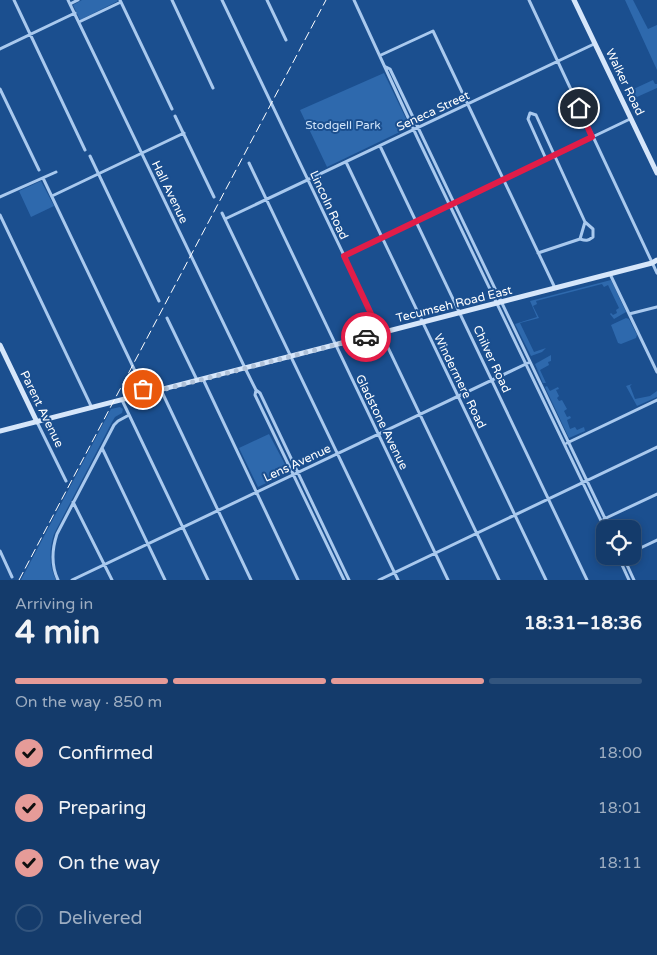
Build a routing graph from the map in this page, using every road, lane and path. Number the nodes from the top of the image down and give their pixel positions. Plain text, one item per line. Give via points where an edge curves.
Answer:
1 (14, 0) edge
2 (78, 0) edge
3 (172, 0) edge
4 (222, 0) edge
5 (267, 0) edge
6 (354, 0) edge
7 (528, 0) edge
8 (574, 0) edge
9 (120, 1) edge
10 (69, 2) edge
11 (75, 13) junction
12 (79, 22) junction
13 (30, 34) junction
14 (286, 40) dead end
15 (595, 44) junction
16 (0, 49) edge
17 (381, 55) junction
18 (557, 62) junction
19 (386, 67) junction
20 (213, 88) dead end
21 (0, 89) edge
22 (467, 104) junction
23 (172, 109) dead end
24 (175, 116) dead end
25 (631, 118) junction
26 (418, 127) junction
27 (414, 129) junction
28 (184, 133) junction
29 (592, 137) junction
30 (380, 146) junction
31 (85, 150) dead end
32 (142, 153) junction
33 (554, 155) junction
34 (90, 156) dead end
35 (546, 159) junction
36 (346, 162) junction
37 (249, 163) dead end
38 (39, 170) dead end
39 (56, 172) dead end
40 (657, 173) edge
41 (99, 174) junction
42 (43, 178) junction
43 (308, 180) junction
44 (503, 180) junction
45 (52, 196) junction
46 (214, 197) dead end
47 (0, 198) edge
48 (267, 200) junction
49 (454, 203) junction
50 (450, 205) junction
51 (222, 213) dead end
52 (0, 215) edge
53 (225, 219) junction
54 (1, 220) edge
55 (416, 221) junction
56 (585, 222) junction
57 (382, 238) junction
58 (580, 239) junction
59 (472, 240) junction
60 (468, 242) junction
61 (538, 253) junction
62 (344, 256) junction
63 (656, 263) edge
64 (657, 273) edge
65 (610, 274) junction
66 (555, 288) junction
67 (159, 301) dead end
68 (499, 302) junction
69 (657, 307) edge
70 (460, 312) junction
71 (629, 314) junction
72 (167, 318) dead end
73 (422, 322) junction
74 (380, 333) junction
75 (0, 345) edge
76 (336, 345) junction
77 (290, 356) junction
78 (530, 362) junction
79 (526, 364) junction
80 (245, 368) junction
81 (657, 372) edge
82 (200, 380) junction
83 (492, 380) junction
84 (161, 390) junction
85 (256, 390) junction
86 (146, 394) junction
87 (458, 396) junction
88 (122, 400) junction
89 (657, 400) edge
90 (92, 408) junction
91 (129, 415) junction
92 (420, 415) junction
93 (37, 422) junction
94 (0, 431) edge
95 (379, 434) junction
96 (569, 442) junction
97 (564, 444) junction
98 (657, 447) edge
99 (102, 448) junction
100 (337, 454) junction
101 (298, 472) junction
102 (293, 475) junction
103 (587, 481) junction
104 (66, 482) dead end
105 (583, 483) junction
106 (257, 492) junction
107 (657, 494) edge
108 (549, 499) junction
109 (73, 502) junction
110 (218, 511) junction
111 (515, 515) junction
112 (605, 518) junction
113 (601, 520) joint
114 (183, 527) junction
115 (477, 533) junction
116 (657, 540) edge
117 (148, 544) junction
118 (641, 548) edge
119 (0, 551) edge
120 (436, 553) junction
121 (1, 557) edge
122 (105, 564) junction
123 (622, 565) edge
124 (627, 565) edge
125 (394, 573) junction
126 (12, 577) dead end
127 (58, 580) edge
128 (72, 580) edge
129 (112, 580) edge
130 (165, 580) edge
131 (208, 580) edge
132 (251, 580) edge
133 (298, 580) edge
134 (344, 580) edge
135 (349, 580) edge
136 (379, 580) edge
137 (398, 580) edge
138 (448, 580) edge
139 (499, 580) edge
140 (546, 580) edge
141 (587, 580) edge
142 (629, 580) edge
143 (634, 580) edge

1 - 13 street
2 - 10 street
3 - 20 street
4 - 43 street, Lincoln Road
5 - 14 street
6 - 17 street
7 - 18 street
8 - 15 main road, Walker Road
9 - 12 street
9 - 23 street
10 - 11 street, Hall Avenue
11 - 12 street, Hall Avenue
11 - 13 street
12 - 32 street, Hall Avenue
13 - 16 street
13 - 31 street
15 - 18 street, Seneca Street
15 - 25 main road, Walker Road
17 - 19 street
17 - 22 street via 432,31
18 - 22 street, Seneca Street
18 - 29 street
19 - 26 street via 390,69
19 - 27 street
21 - 38 street
22 - 26 street, Seneca Street
22 - 44 street
24 - 28 street
25 - 29 street
25 - 40 main road, Walker Road
26 - 27 street, Seneca Street
26 - 49 street
27 - 30 street, Seneca Street
27 - 50 street
28 - 32 street
28 - 46 street
29 - 33 street
29 - 63 street
30 - 36 street, Seneca Street
30 - 55 street, Chilver Road
32 - 41 street
32 - 80 street, Hall Avenue
33 - 35 street
33 - 35 street via 536,115 530,113 528,119
33 - 56 street
34 - 41 street
35 - 44 street
36 - 43 street, Seneca Street
36 - 57 street, Windermere Road
37 - 48 street, Gladstone Avenue
39 - 42 street
41 - 45 street
41 - 67 street
42 - 45 street
42 - 47 street
43 - 48 street, Seneca Street
43 - 62 street, Lincoln Road
44 - 49 street
44 - 61 street
45 - 86 street
48 - 53 street, Seneca Street
48 - 76 street, Gladstone Avenue
49 - 50 street
49 - 59 street
50 - 55 street
50 - 60 street
51 - 53 street
52 - 54 street
53 - 77 street
54 - 90 street
55 - 57 street
55 - 70 street, Chilver Road
56 - 58 street
56 - 58 street via 593,229 593,237 585,241
57 - 62 street
57 - 73 street, Windermere Road
58 - 61 street
59 - 60 street
59 - 68 street
60 - 68 street
61 - 66 street
62 - 74 street, Lincoln Road
63 - 64 street
63 - 65 main road, Tecumseh Road East
65 - 66 main road, Tecumseh Road East
65 - 71 street
66 - 68 main road, Tecumseh Road East
68 - 70 main road, Tecumseh Road East
68 - 78 street
68 - 79 street
69 - 71 street
70 - 73 main road, Tecumseh Road East
70 - 83 street, Chilver Road
71 - 81 street
72 - 82 street
73 - 74 main road, Tecumseh Road East
73 - 87 street, Windermere Road
74 - 76 main road, Tecumseh Road East
74 - 92 street, Lincoln Road
75 - 93 main road, Parent Avenue
76 - 77 main road, Tecumseh Road East
76 - 95 street, Gladstone Avenue
77 - 80 main road, Tecumseh Road East
77 - 100 street
78 - 79 street, Lens Avenue
78 - 96 street
79 - 83 street, Lens Avenue
79 - 97 street
80 - 82 main road, Tecumseh Road East
80 - 85 street, Hall Avenue
82 - 84 main road, Tecumseh Road East
82 - 106 street
83 - 87 street, Lens Avenue
83 - 108 street, Chilver Road
84 - 86 main road, Tecumseh Road East
84 - 110 street
85 - 101 street, Hall Avenue
85 - 102 street, Hall Avenue via 255,395
86 - 88 main road, Tecumseh Road East
87 - 92 street, Lens Avenue
87 - 111 street, Windermere Road
88 - 90 main road, Tecumseh Road East
88 - 91 street
89 - 96 street
90 - 93 main road, Tecumseh Road East
91 - 99 street via 118,420
91 - 114 street
92 - 95 street, Lens Avenue
92 - 115 street, Lincoln Road
93 - 94 main road, Tecumseh Road East
93 - 104 street, Parent Avenue
95 - 100 street, Lens Avenue
95 - 120 street, Gladstone Avenue
96 - 97 street
96 - 103 street
97 - 105 street
98 - 103 street
99 - 109 street
99 - 117 street
100 - 101 street, Lens Avenue
100 - 125 street
101 - 102 street, Lens Avenue
101 - 135 street, Hall Avenue
102 - 106 street, Lens Avenue
102 - 134 street, Hall Avenue
103 - 105 street
103 - 112 street
105 - 108 street
105 - 113 street
106 - 110 street, Lens Avenue
106 - 133 street
107 - 112 street
108 - 111 street
108 - 141 street, Chilver Road
109 - 122 street
109 - 127 street via 54,544
110 - 114 street, Lens Avenue
110 - 132 street
111 - 115 street
111 - 140 street, Windermere Road
112 - 113 street
114 - 117 street, Lens Avenue
114 - 131 street
115 - 120 street
115 - 139 street, Lincoln Road
116 - 118 street
117 - 122 street, Lens Avenue
117 - 130 street
119 - 121 street
120 - 125 street
120 - 138 street, Gladstone Avenue
121 - 126 street
122 - 128 street, Lens Avenue
122 - 129 street
123 - 142 street
124 - 143 street
125 - 136 street
125 - 137 street

